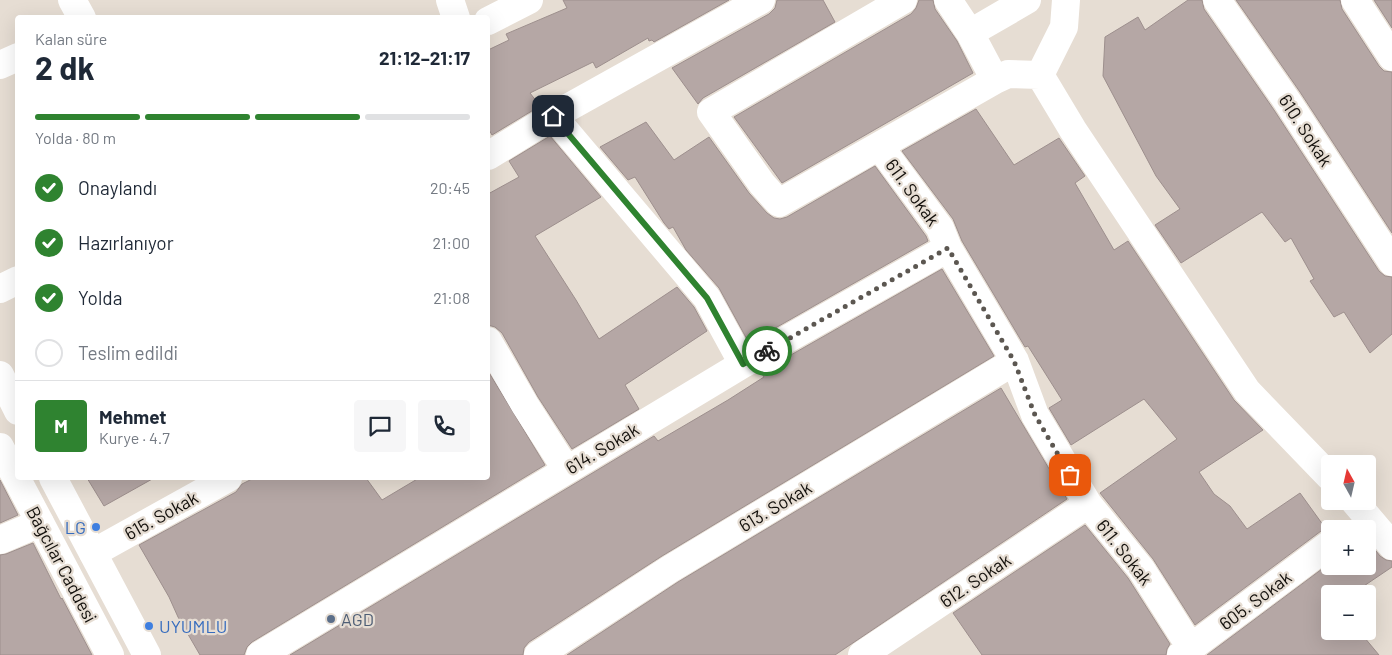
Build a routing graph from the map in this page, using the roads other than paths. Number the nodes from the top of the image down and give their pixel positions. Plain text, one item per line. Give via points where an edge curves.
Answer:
1 (72, 0) edge
2 (450, 0) edge
3 (529, 0) edge
4 (761, 0) edge
5 (903, 0) edge
6 (948, 0) edge
7 (1027, 0) edge
8 (1066, 0) edge
9 (1217, 0) edge
10 (1355, 0) edge
11 (80, 15) edge
12 (455, 15) edge
13 (490, 20) edge
14 (970, 32) junction
15 (1392, 57) edge
16 (15, 58) edge
17 (0, 65) edge
18 (1040, 75) junction
19 (995, 80) junction
20 (553, 116) junction
21 (880, 147) junction
22 (490, 155) edge
23 (948, 248) junction
24 (1392, 262) edge
25 (15, 282) edge
26 (0, 289) edge
27 (490, 344) edge
28 (1014, 361) junction
29 (743, 364) junction
30 (0, 375) edge
31 (15, 405) edge
32 (0, 447) edge
33 (1321, 468) edge
34 (566, 469) junction
35 (15, 476) edge
36 (17, 480) edge
37 (54, 480) edge
38 (224, 480) edge
39 (1088, 504) junction
40 (1358, 515) edge
41 (40, 523) junction
42 (0, 540) edge
43 (1392, 546) edge
44 (1321, 551) edge
45 (93, 553) junction
46 (1186, 651) edge
47 (110, 655) edge
48 (147, 655) edge
49 (260, 655) edge
50 (538, 655) edge
51 (862, 655) edge

1 - 11 street
2 - 12 street
3 - 13 street
4 - 20 street
5 - 21 street via 710,112 779,203
6 - 14 street
7 - 14 street
8 - 18 street via 1064,28
9 - 24 street, 610. Sokak
10 - 15 street
14 - 19 street
16 - 17 street
18 - 19 street via 1008,74
18 - 33 street via 1247,391
19 - 21 street
20 - 22 street
20 - 29 street via 707,298
21 - 23 street, 611. Sokak via 940,228
23 - 28 street, 611. Sokak
23 - 29 street, 614. Sokak
25 - 26 street
27 - 34 street
28 - 39 street, 611. Sokak via 1035,415
28 - 50 street, 613. Sokak via 670,569
29 - 34 street, 614. Sokak
30 - 31 street
32 - 35 street, Bağcılar Caddesi
34 - 49 street, 614. Sokak
36 - 41 street, Bağcılar Caddesi
37 - 45 street, Bağcılar Caddesi
38 - 45 street, 615. Sokak
39 - 46 street, 611. Sokak via 1141,569
39 - 51 street, 612. Sokak
40 - 43 street
41 - 42 street
41 - 47 street, Bağcılar Caddesi
44 - 46 street, 605. Sokak
45 - 48 street, Bağcılar Caddesi

